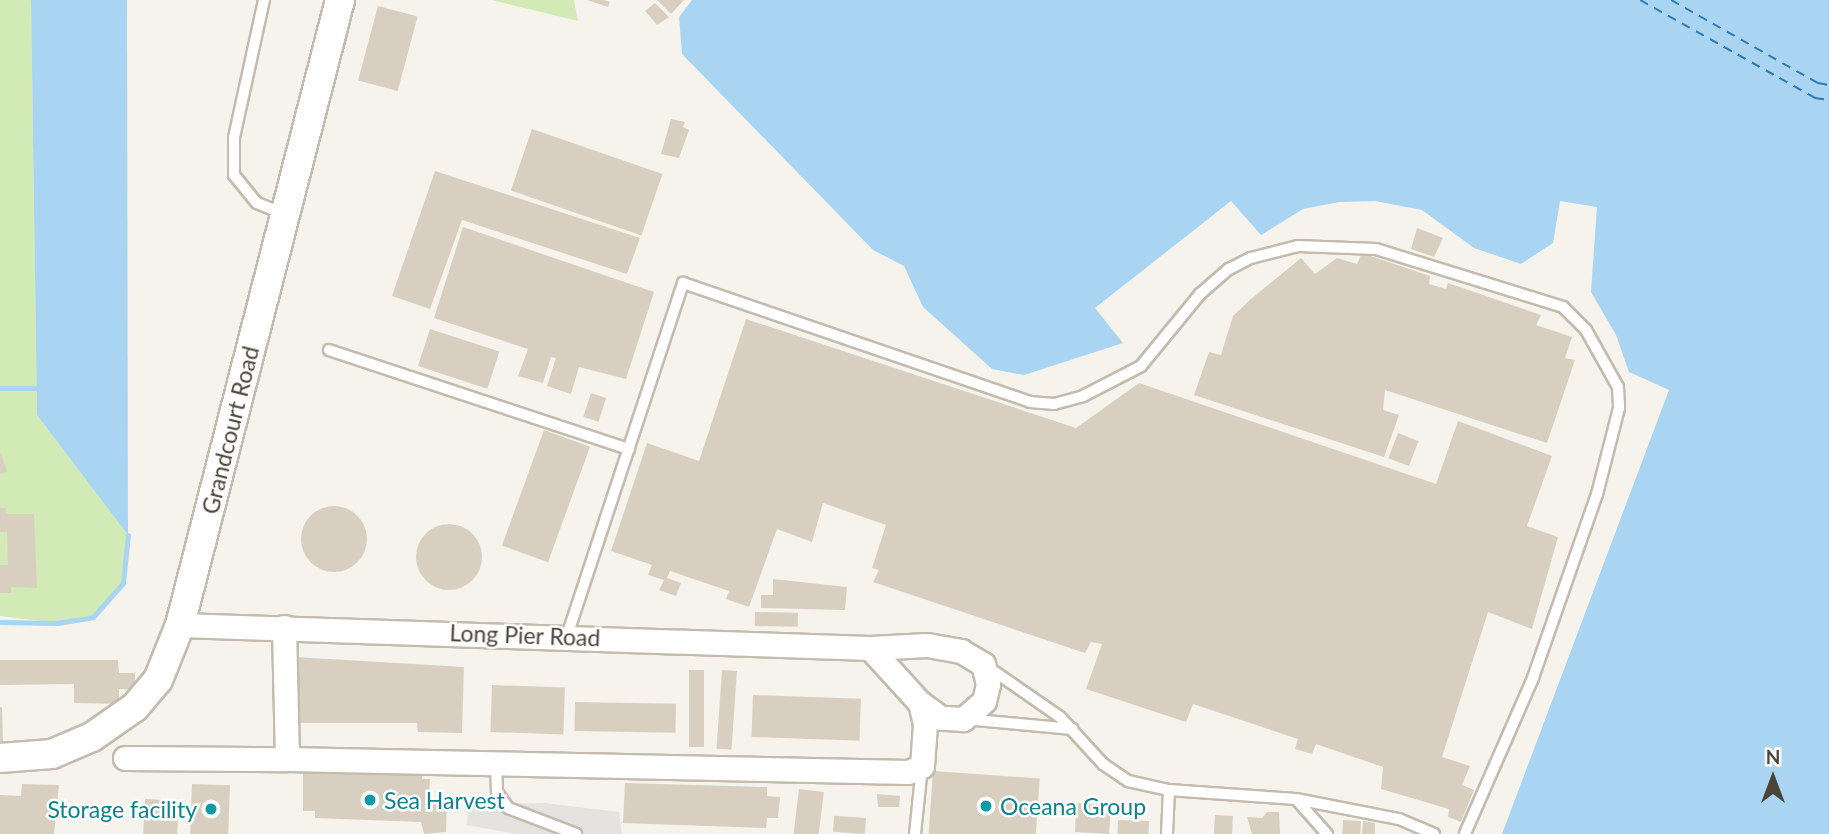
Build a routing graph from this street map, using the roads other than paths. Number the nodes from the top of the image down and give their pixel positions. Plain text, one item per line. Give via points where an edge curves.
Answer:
1 (264, 0) edge
2 (340, 0) edge
3 (285, 215) junction
4 (329, 350) dead end
5 (629, 449) junction
6 (180, 625) junction
7 (284, 627) junction
8 (567, 636) junction
9 (870, 648) junction
10 (983, 664) junction
11 (920, 704) junction
12 (963, 719) junction
13 (1073, 729) junction
14 (0, 758) edge
15 (125, 758) dead end
16 (287, 759) junction
17 (496, 762) junction
18 (922, 766) junction
19 (1169, 790) junction
20 (1296, 799) junction
21 (576, 834) edge
22 (915, 834) edge
23 (1167, 834) edge
24 (1327, 834) edge
25 (1434, 834) edge
26 (1465, 834) edge

1 - 3 lane via 234,138 234,175 257,203
2 - 3 street, Grandcourt Road
3 - 6 street, Grandcourt Road
4 - 5 lane
5 - 8 lane
5 - 26 lane via 683,283 1030,402 1054,404 1083,396 1141,366 1200,294 1229,269 1265,253 1298,246 1377,249 1563,307 1609,365 1618,387 1619,408 1597,494 1533,678
6 - 7 street, Long Pier Road
6 - 14 street, Grandcourt Road via 158,680 117,722 52,754
7 - 8 street, Long Pier Road
7 - 16 street
8 - 9 street, Long Pier Road
9 - 10 street, Long Pier Road via 946,648
9 - 11 street
10 - 12 street via 988,684 984,701
10 - 13 lane
11 - 12 street via 941,718
11 - 18 street via 925,724
12 - 13 lane
13 - 19 lane via 1114,773
15 - 16 street
16 - 17 street
17 - 18 street via 888,772
17 - 21 lane via 497,792 508,808
18 - 22 lane
19 - 20 lane
19 - 23 lane
20 - 24 lane
20 - 25 lane via 1399,819

